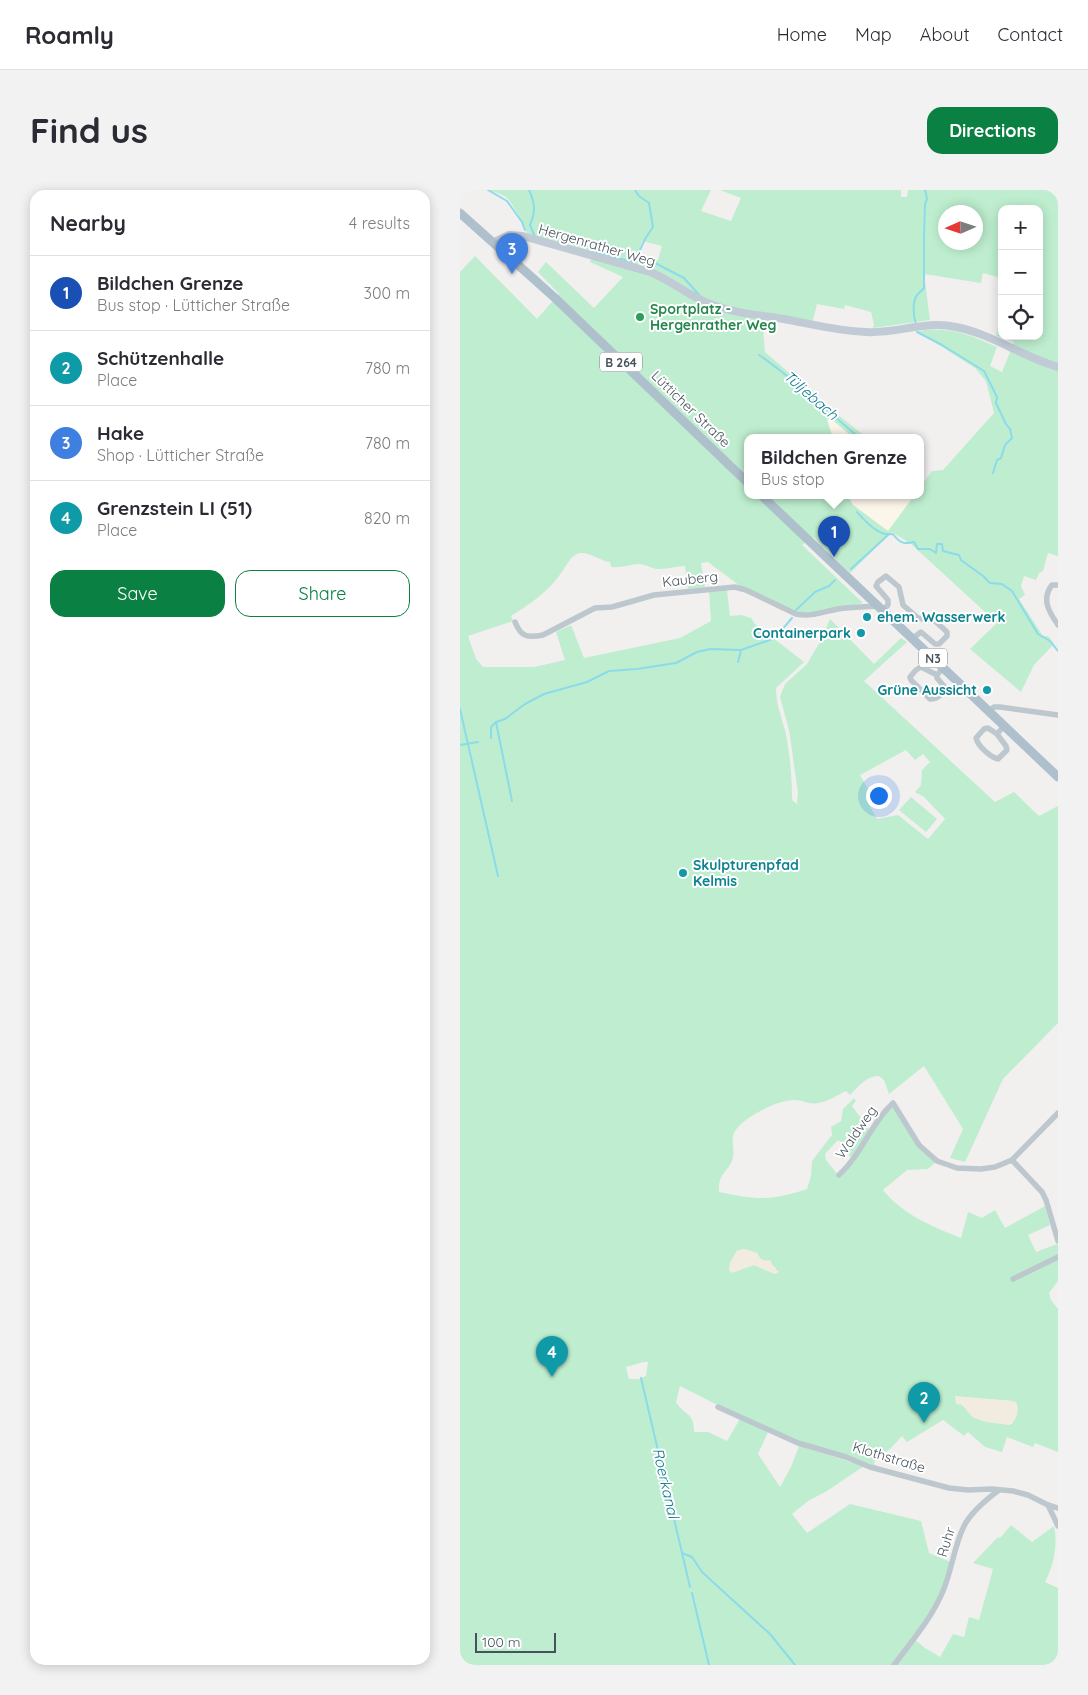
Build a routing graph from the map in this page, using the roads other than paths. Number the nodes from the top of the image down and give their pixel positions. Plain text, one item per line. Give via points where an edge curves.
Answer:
1 (460, 213) edge
2 (494, 242) junction
3 (1058, 367) edge
4 (744, 479) edge
5 (765, 499) edge
6 (1058, 585) edge
7 (880, 608) junction
8 (515, 622) dead end
9 (1058, 625) edge
10 (913, 638) junction
11 (940, 672) junction
12 (988, 711) junction
13 (1058, 715) edge
14 (1004, 726) junction
15 (996, 734) junction
16 (1058, 777) edge
17 (1058, 1113) edge
18 (1012, 1160) junction
19 (839, 1175) dead end
20 (1058, 1241) edge
21 (1058, 1257) edge
22 (1013, 1279) dead end
23 (718, 1407) dead end
24 (999, 1489) junction
25 (1048, 1505) junction
26 (1058, 1508) edge
27 (1058, 1526) edge
28 (894, 1665) edge

1 - 2 main road, Lütticher Straße / B 264
2 - 3 street, Hergenrather Weg via 509,235 523,236 650,272 702,301 728,309 865,332 936,324 958,327
2 - 4 main road, Lütticher Straße / B 264
5 - 7 main road
6 - 9 street via 1047,592 1046,602
7 - 8 street, Kauberg via 837,609 804,615 735,587 654,595 619,606 595,608 536,637 520,633
7 - 10 main road, N3
7 - 10 street via 888,605 888,600 876,586 886,576 899,588 903,605 918,618 936,621 947,636 939,644 921,632
10 - 11 main road, N3
11 - 11 street via 936,678 944,686 944,691 934,699 930,699 910,677 921,667
11 - 12 main road, N3
12 - 13 street via 1000,707
12 - 14 main road, N3
14 - 15 street
14 - 16 main road, N3
15 - 15 street via 988,728 976,738 998,759 1007,750
17 - 18 street
18 - 19 street, Waldweg via 981,1169 957,1168 937,1160 918,1145 893,1103 880,1117 856,1158
18 - 20 street via 1042,1192
21 - 22 street
23 - 24 street, Klothstraße via 798,1443 870,1467 949,1488
24 - 25 street, Klothstraße via 1028,1495
24 - 28 street, Ruhr via 965,1524 943,1592
25 - 26 street, Klothstraße
25 - 27 street

